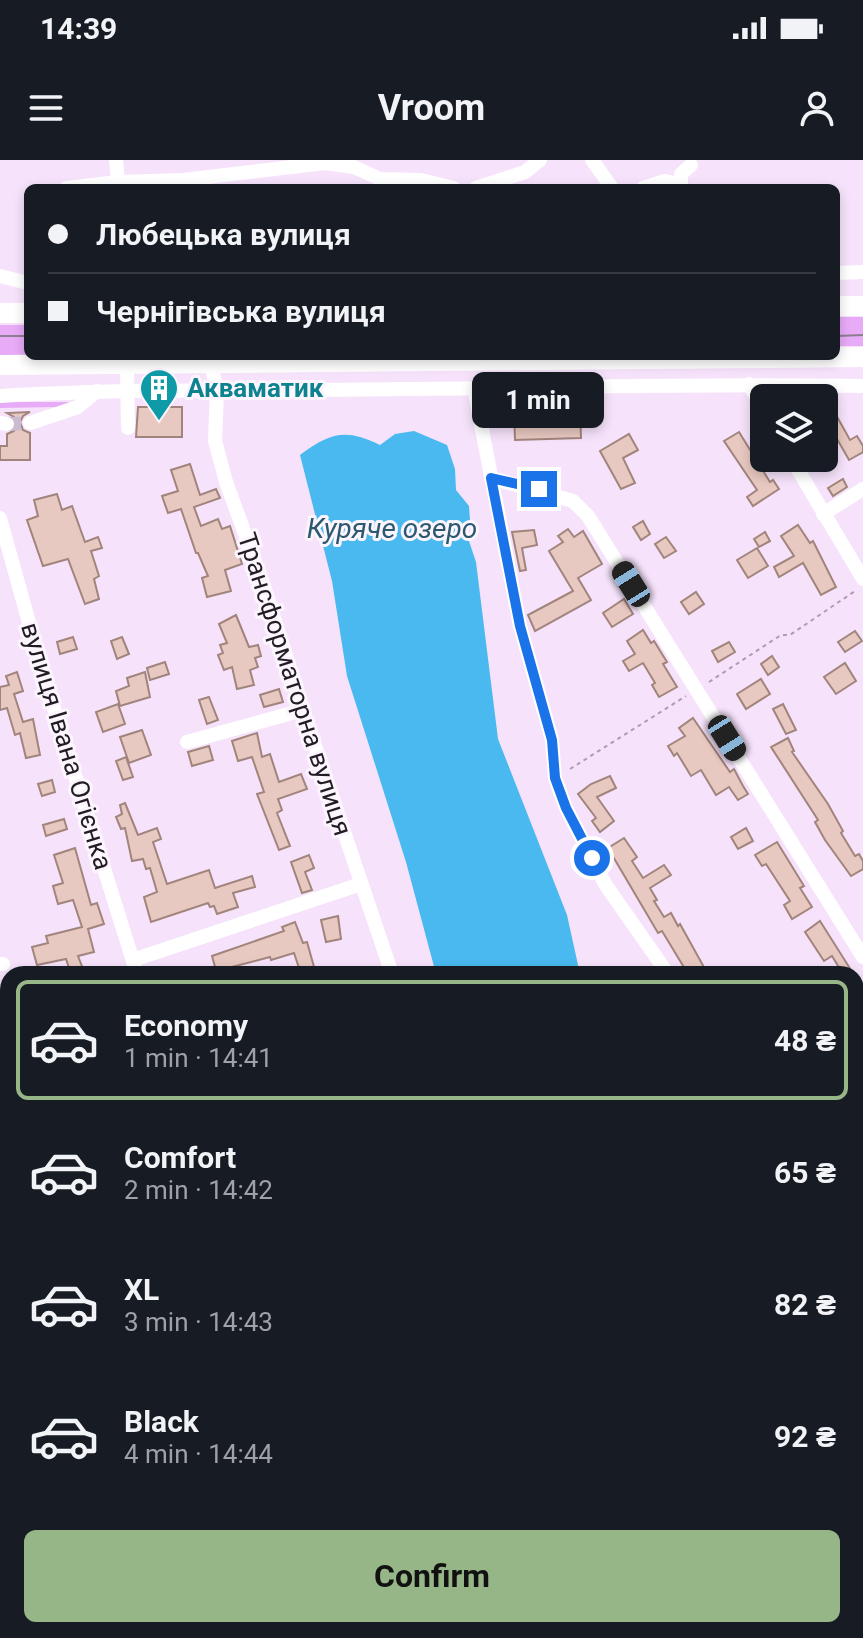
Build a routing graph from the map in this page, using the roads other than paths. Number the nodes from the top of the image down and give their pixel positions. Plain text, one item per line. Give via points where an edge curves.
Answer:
1 (116, 160) edge
2 (373, 160) edge
3 (540, 160) edge
4 (592, 160) edge
5 (319, 162) edge
6 (691, 165) dead end
7 (118, 182) junction
8 (101, 184) edge
9 (383, 184) edge
10 (438, 184) edge
11 (488, 184) edge
12 (609, 184) edge
13 (680, 184) edge
14 (863, 272) edge
15 (840, 273) edge
16 (0, 276) edge
17 (24, 282) edge
18 (840, 306) edge
19 (863, 306) edge
20 (0, 313) edge
21 (24, 313) edge
22 (840, 357) edge
23 (863, 357) edge
24 (211, 360) edge
25 (614, 360) edge
26 (448, 362) junction
27 (127, 364) junction
28 (0, 365) edge
29 (749, 384) joint
30 (863, 386) edge
31 (474, 388) junction
32 (449, 389) junction
33 (98, 390) junction
34 (127, 390) junction
35 (217, 391) junction
36 (0, 396) edge
37 (30, 423) tunnel mouth
38 (128, 428) dead end
39 (799, 472) edge
40 (491, 478) junction
41 (863, 489) edge
42 (823, 514) junction
43 (0, 518) edge
44 (862, 578) edge
45 (303, 710) junction
46 (187, 742) dead end
47 (361, 884) junction
48 (863, 957) edge
49 (135, 966) edge
50 (138, 966) edge
51 (389, 966) edge
52 (662, 966) edge

1 - 7 street
2 - 9 street
3 - 11 street via 525,172
4 - 12 street
5 - 7 street via 183,180
5 - 9 street via 354,167
6 - 13 street via 681,174
7 - 8 street
9 - 10 street
14 - 15 street
16 - 17 street
18 - 19 highway
20 - 21 highway
22 - 23 highway
24 - 26 highway
24 - 27 highway
24 - 35 street, Трансформаторна вулиця
25 - 26 highway
26 - 32 street
27 - 28 highway
27 - 34 street
29 - 30 street
29 - 31 street
31 - 32 street
31 - 40 street
32 - 35 street
33 - 34 street
33 - 36 street
33 - 37 street via 78,407
34 - 35 street
34 - 38 street
35 - 45 street, Трансформаторна вулиця via 215,441 226,482
39 - 42 street
40 - 48 street via 573,501 599,532
40 - 52 street via 520,626 552,740 555,778 605,884
41 - 42 street
42 - 44 street
43 - 49 street, вулиця Івана Огієнка
45 - 46 street
45 - 47 street, Трансформаторна вулиця
47 - 50 street
47 - 51 street, Трансформаторна вулиця

